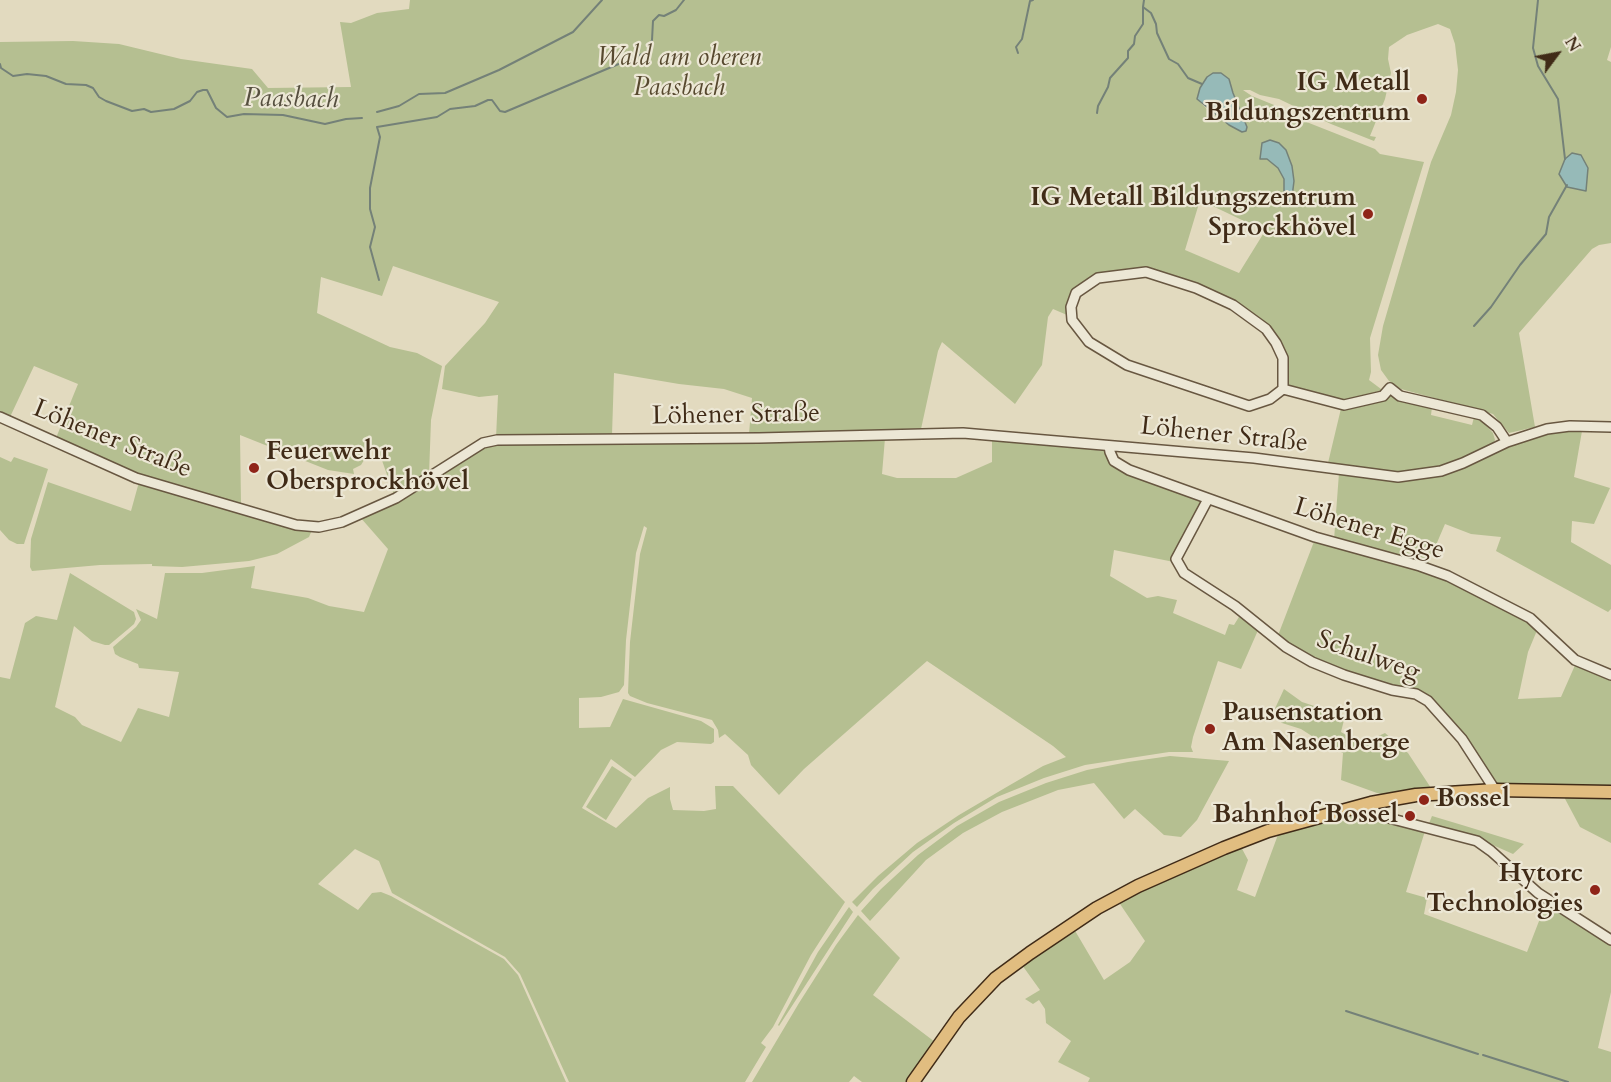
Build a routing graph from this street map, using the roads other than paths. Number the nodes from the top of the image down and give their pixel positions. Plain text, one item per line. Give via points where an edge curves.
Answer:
1 (1283, 389) junction
2 (0, 417) edge
3 (1611, 427) edge
4 (1507, 442) junction
5 (1109, 446) junction
6 (1208, 499) junction
7 (1611, 675) edge
8 (1495, 790) junction
9 (1611, 792) edge
10 (1371, 803) junction
11 (1611, 940) edge
12 (913, 1082) edge

1 - 1 street via 1283,358 1276,342 1266,329 1233,305 1146,272 1098,278 1076,293 1072,320 1089,342 1126,365 1249,406 1270,399
1 - 4 street via 1344,405 1383,396 1390,388 1400,396 1482,415
2 - 5 street, Löhener Straße via 136,478 296,525 319,527 332,526 396,498 483,443 497,440 963,433
3 - 4 street, Löhener Straße via 1547,429
4 - 5 street, Löhener Straße via 1463,464 1398,477 1254,458
5 - 6 street, Löhener Egge via 1114,461 1129,470
6 - 7 street, Löhener Egge via 1315,537 1448,576 1530,618 1575,660
6 - 8 street, Schulweg via 1176,559 1184,573 1312,662 1428,701 1462,740
8 - 9 main road
8 - 10 main road via 1416,795
10 - 11 street via 1381,816 1477,841 1538,893
10 - 12 main road via 1261,833 1179,867 1097,908 996,978 959,1017

